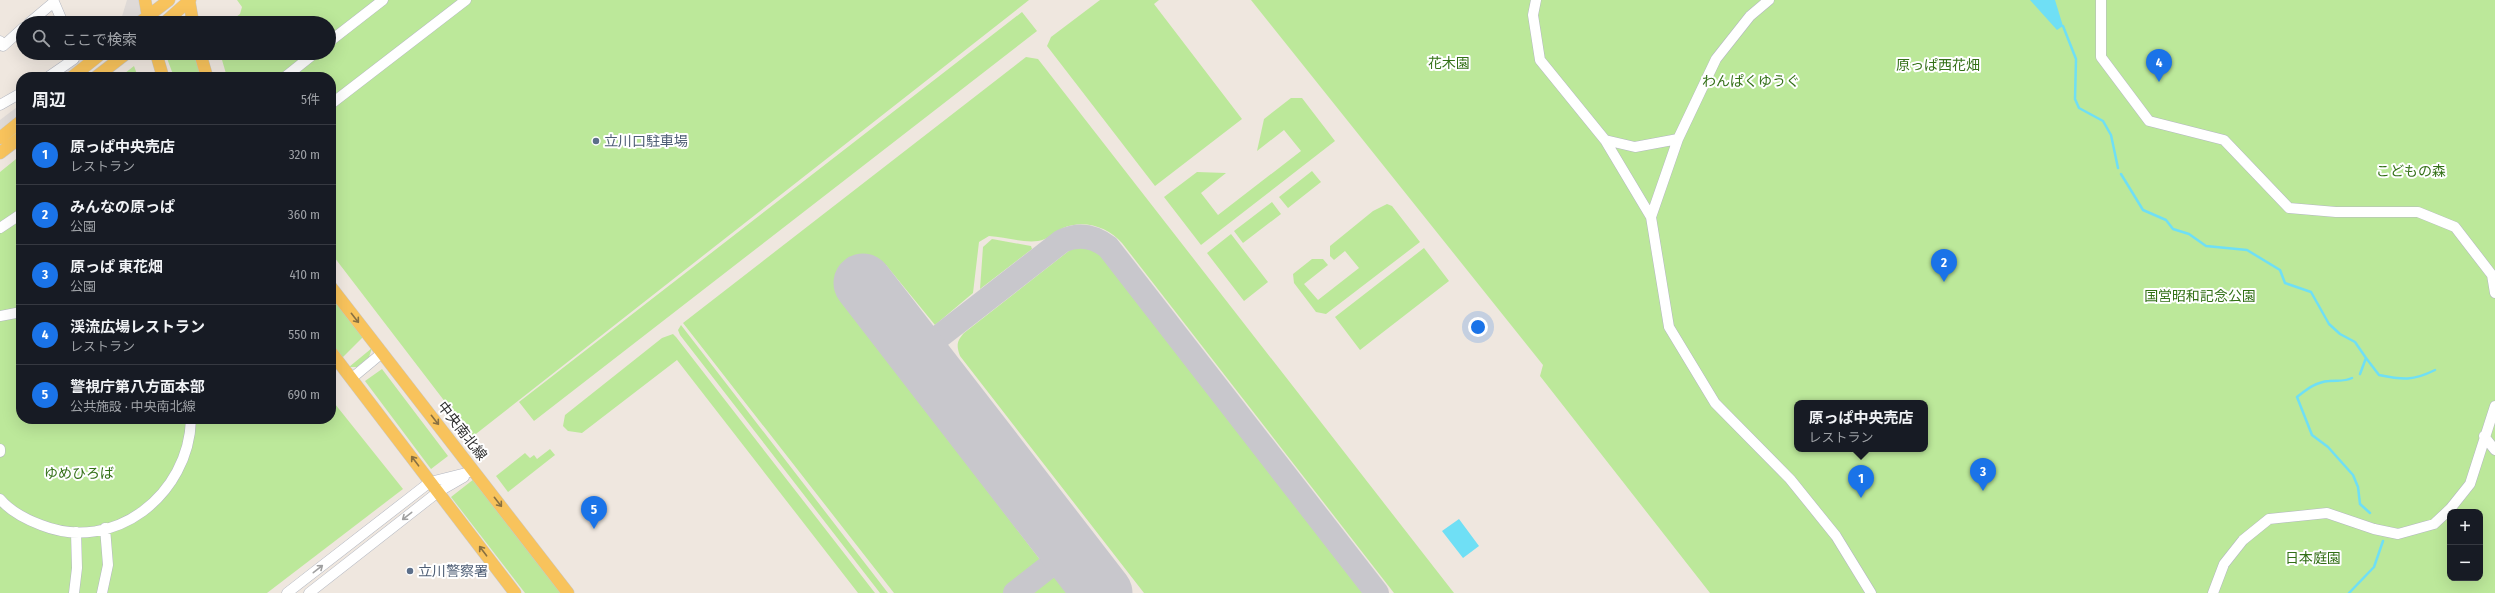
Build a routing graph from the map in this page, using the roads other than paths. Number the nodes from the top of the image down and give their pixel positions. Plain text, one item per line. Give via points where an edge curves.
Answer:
1 (145, 0) edge
2 (169, 0) edge
3 (189, 0) edge
4 (383, 0) edge
5 (466, 0) edge
6 (1536, 0) edge
7 (1769, 0) edge
8 (2101, 0) edge
9 (37, 16) edge
10 (60, 16) edge
11 (145, 16) edge
12 (151, 16) edge
13 (172, 16) edge
14 (192, 16) edge
15 (16, 34) edge
16 (336, 37) edge
17 (0, 41) edge
18 (73, 60) edge
19 (93, 60) edge
20 (118, 60) edge
21 (158, 60) edge
22 (202, 60) edge
23 (306, 60) edge
24 (56, 72) edge
25 (78, 72) edge
26 (102, 72) edge
27 (162, 72) edge
28 (206, 72) edge
29 (291, 72) edge
30 (16, 96) edge
31 (336, 100) edge
32 (0, 105) edge
33 (16, 125) edge
34 (0, 138) edge
35 (1678, 139) junction
36 (16, 140) edge
37 (1605, 140) junction
38 (0, 153) edge
39 (16, 217) edge
40 (1651, 217) junction
41 (0, 228) edge
42 (336, 293) edge
43 (2495, 293) edge
44 (16, 313) edge
45 (0, 316) edge
46 (382, 353) junction
47 (336, 358) edge
48 (352, 378) junction
49 (2495, 406) edge
50 (190, 424) edge
51 (2484, 436) junction
52 (2495, 450) edge
53 (474, 471) junction
54 (430, 482) junction
55 (438, 492) junction
56 (0, 499) edge
57 (105, 528) junction
58 (76, 532) junction
59 (74, 593) edge
60 (102, 593) edge
61 (287, 593) edge
62 (309, 593) edge
63 (515, 593) edge
64 (568, 593) edge
65 (1871, 593) edge
66 (2213, 593) edge

1 - 11 main road
2 - 12 main road
3 - 13 main road
3 - 14 main road
4 - 16 street
5 - 31 street
6 - 37 street via 1533,16 1540,60
7 - 35 street via 1750,16 1716,59
8 - 43 street via 2101,57 2149,121 2224,140 2289,208 2336,212 2418,212 2456,227 2492,275
9 - 10 street via 54,2
15 - 17 street via 3,46
18 - 24 street
19 - 25 main road
20 - 26 main road
21 - 27 main road
22 - 28 main road
23 - 29 street
30 - 32 street
33 - 34 main road
35 - 37 street via 1635,147
35 - 40 street
36 - 38 main road
37 - 40 street
39 - 41 street
40 - 65 street via 1669,327 1715,403 1790,479 1836,536
42 -> 46 main road, 中央南北線
44 - 45 street
46 - 48 street
46 -> 53 main road, 中央南北線
47 - 48 main road
54 -> 48 main road
49 - 51 street
50 - 57 street via 182,466 163,494 134,518
51 - 52 street
51 - 66 street via 2470,484 2434,524 2398,534 2374,529 2327,513 2269,519 2243,540 2224,564
53 - 54 street
53 - 55 street
53 -> 64 main road, 中央南北線
54 - 55 main road
61 -> 54 street
55 -> 62 street
63 -> 55 main road
56 - 58 street via 19,516 32,522 54,530
57 - 58 street
57 - 60 street via 108,565
58 - 59 street via 77,568

